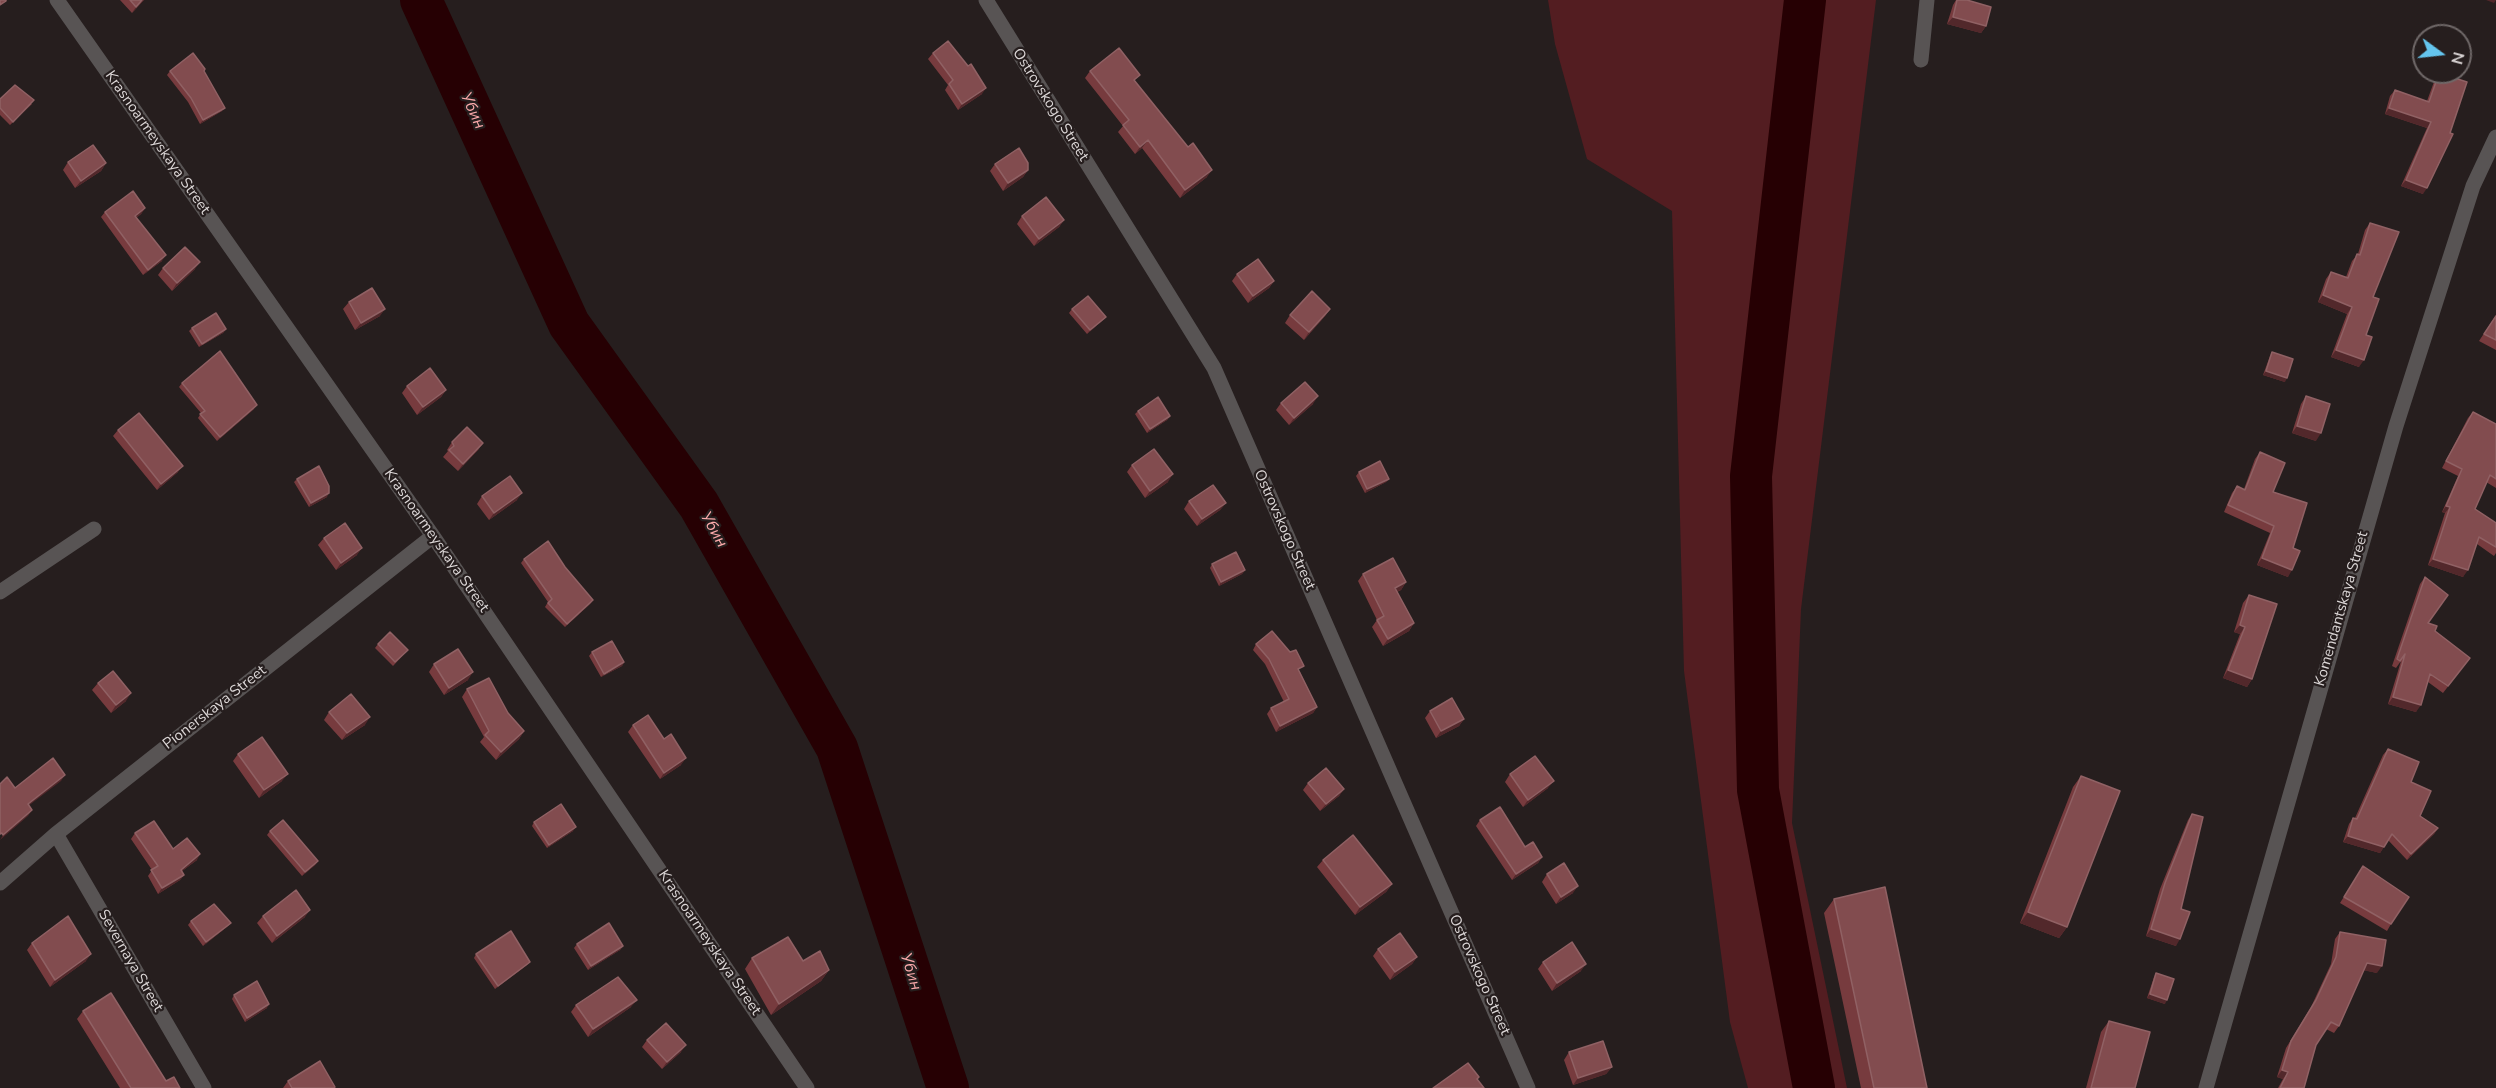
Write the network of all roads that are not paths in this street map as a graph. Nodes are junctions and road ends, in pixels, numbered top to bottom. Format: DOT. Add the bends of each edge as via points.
graph roads {
  1 [pos="57,0"];
  2 [pos="986,0"];
  3 [pos="1927,0"];
  4 [pos="1921,60"];
  5 [pos="2496,136"];
  6 [pos="94,529"];
  7 [pos="433,536"];
  8 [pos="0,592"];
  9 [pos="56,834"];
  10 [pos="0,883"];
  11 [pos="204,1088"];
  12 [pos="807,1088"];
  13 [pos="1528,1088"];
  14 [pos="2206,1088"];
  1 -- 7 [label="street, Krasnoarmeyskaya Street"];
  2 -- 13 [label="street, Ostrovskogo Street" via="1214,368"];
  3 -- 4 [label="street"];
  5 -- 14 [label="street, Komendantskaya Street" via="2473,186 2396,426"];
  6 -- 8 [label="street"];
  7 -- 9 [label="street, Pionerskaya Street"];
  7 -- 12 [label="street, Krasnoarmeyskaya Street"];
  9 -- 10 [label="street, Pionerskaya Street"];
  9 -- 11 [label="street, Severnaya Street"];
}
